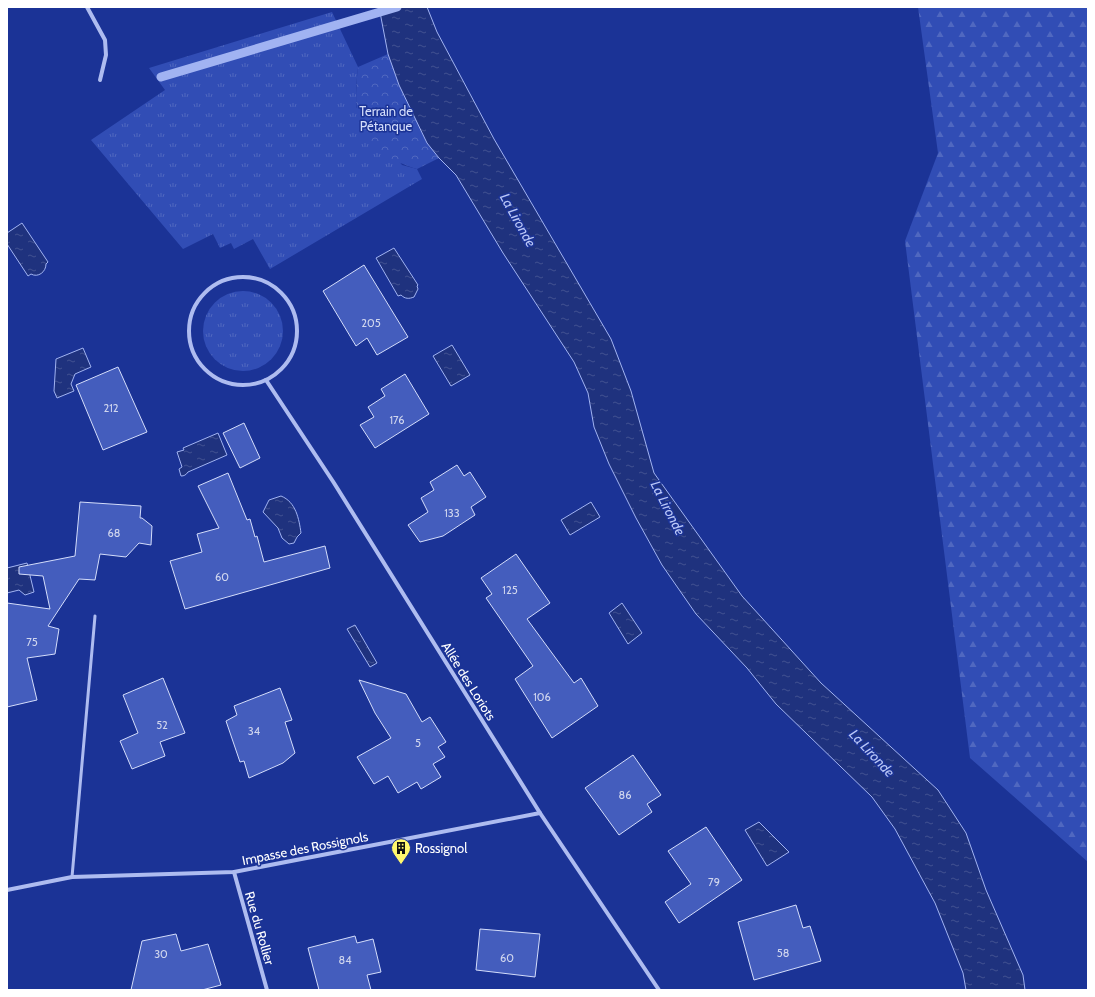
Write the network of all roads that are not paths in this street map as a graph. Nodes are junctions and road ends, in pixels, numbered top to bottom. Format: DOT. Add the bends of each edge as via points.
graph roads {
  1 [pos="87,7"];
  2 [pos="100,80"];
  3 [pos="266,380"];
  4 [pos="95,616"];
  5 [pos="540,813"];
  6 [pos="234,872"];
  7 [pos="72,877"];
  8 [pos="7,890"];
  9 [pos="267,990"];
  10 [pos="659,990"];
  1 -- 2 [label="street" via="105,40 106,54"];
  3 -- 3 [label="street" via="283,368 294,350 297,329 293,309 280,292 262,281 242,278 221,282 204,295 193,312 189,333 194,354 207,371 224,382 245,385"];
  3 -- 5 [label="street, Allée des Loriots"];
  4 -- 7 [label="lane"];
  5 -- 6 [label="street, Impasse des Rossignols"];
  5 -- 10 [label="street, Allée des Loriots"];
  6 -- 7 [label="street, Impasse des Rossignols"];
  6 -- 9 [label="street, Rue du Rollier"];
  7 -- 8 [label="street, Impasse des Rossignols"];
}
